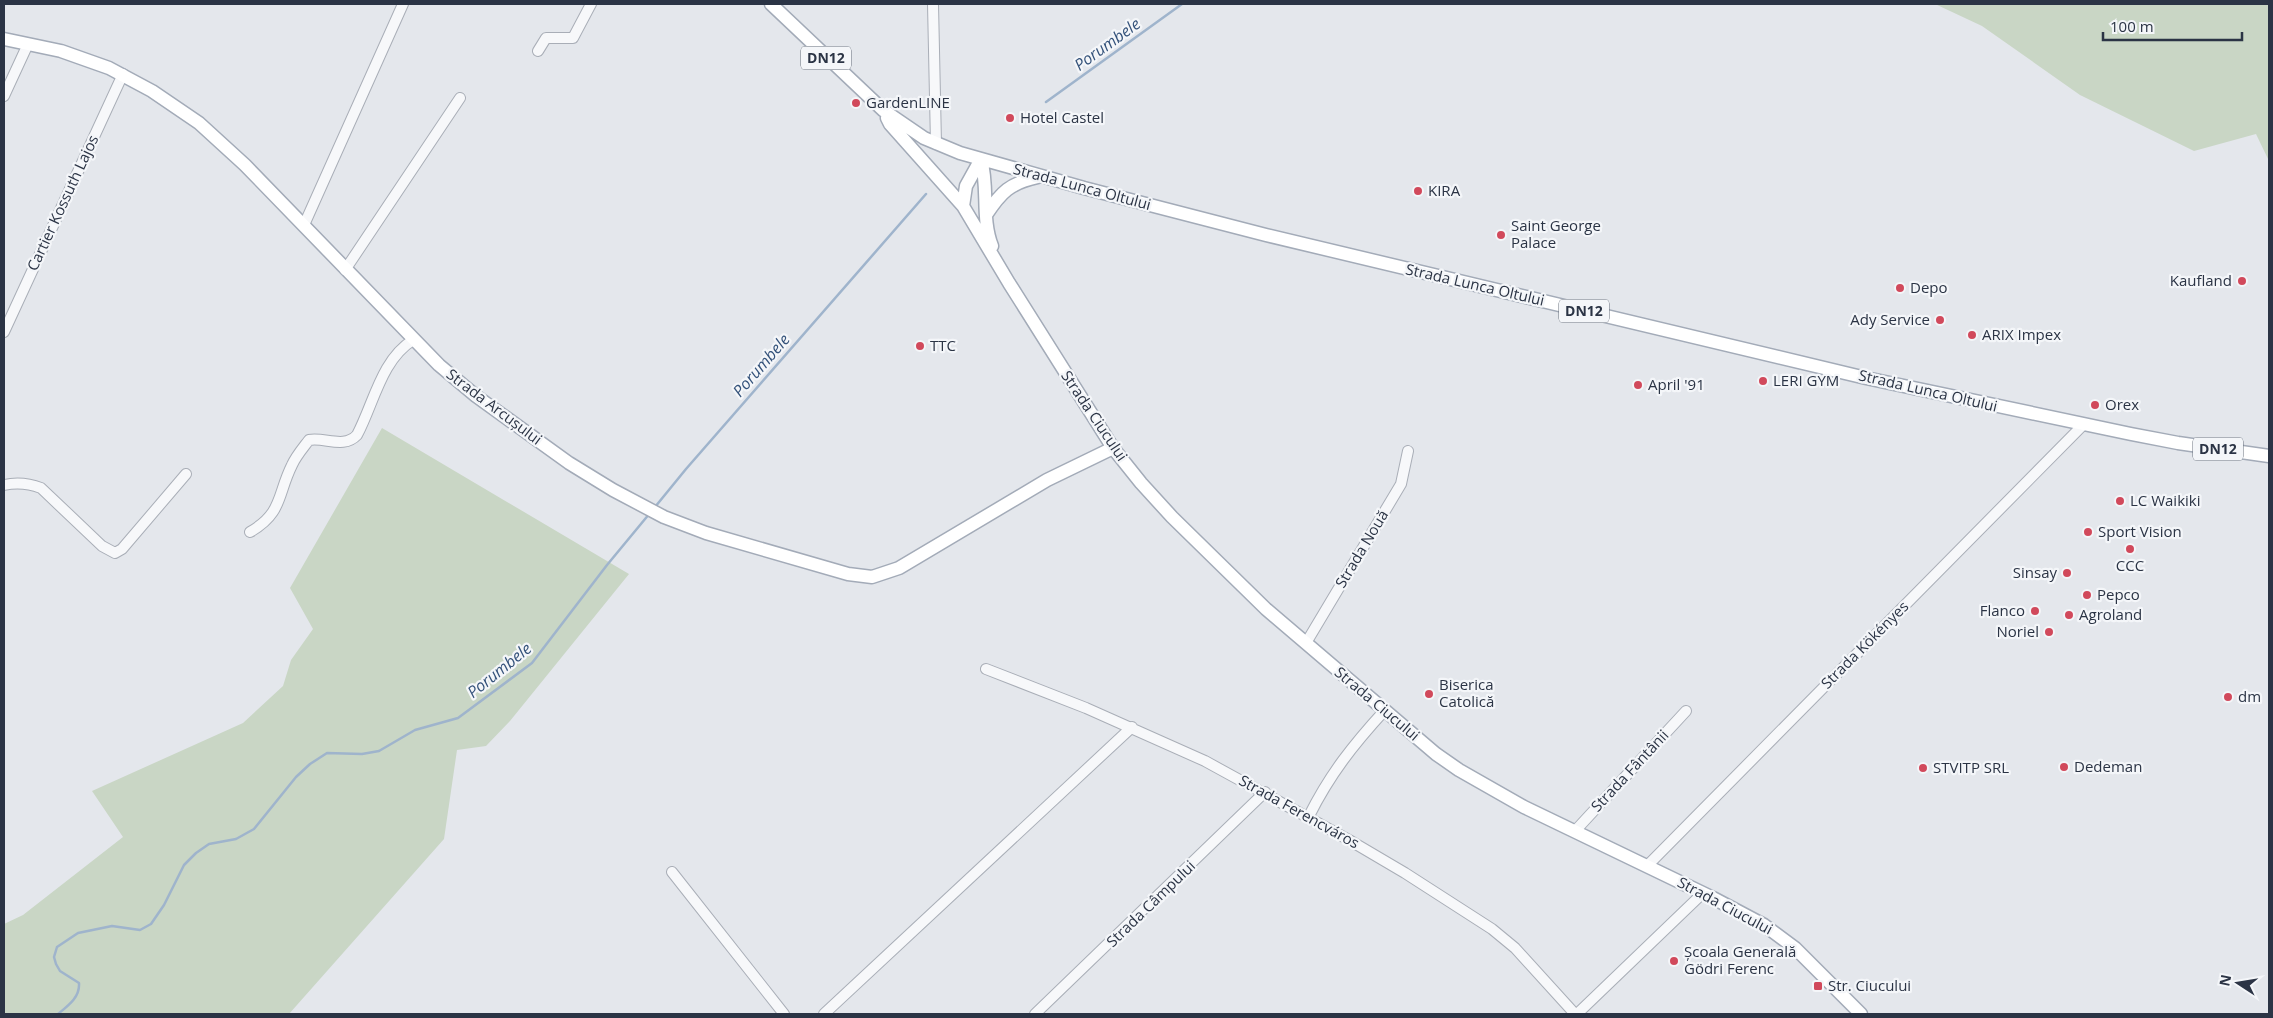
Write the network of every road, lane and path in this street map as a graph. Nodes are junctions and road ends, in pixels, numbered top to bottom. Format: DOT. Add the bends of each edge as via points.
graph roads {
  1 [pos="403,4"];
  2 [pos="591,4"];
  3 [pos="771,4"];
  4 [pos="933,4"];
  5 [pos="4,39"];
  6 [pos="28,44"];
  7 [pos="538,51"];
  8 [pos="123,74"];
  9 [pos="4,96"];
  10 [pos="460,98"];
  11 [pos="883,110"];
  12 [pos="936,144"];
  13 [pos="981,160"];
  14 [pos="1040,176"];
  15 [pos="963,206"];
  16 [pos="986,215"];
  17 [pos="304,226"];
  18 [pos="1000,269"];
  19 [pos="345,270"];
  20 [pos="4,332"];
  21 [pos="414,340"];
  22 [pos="2083,425"];
  23 [pos="1113,448"];
  24 [pos="1408,451"];
  25 [pos="2265,453"];
  26 [pos="186,474"];
  27 [pos="4,485"];
  28 [pos="250,532"];
  29 [pos="1306,644"];
  30 [pos="986,669"];
  31 [pos="1384,710"];
  32 [pos="1686,711"];
  33 [pos="1132,728"];
  34 [pos="1265,792"];
  35 [pos="1309,816"];
  36 [pos="1575,831"];
  37 [pos="1647,866"];
  38 [pos="672,872"];
  39 [pos="1703,893"];
  40 [pos="784,1014"];
  41 [pos="824,1014"];
  42 [pos="1035,1014"];
  43 [pos="1576,1014"];
  44 [pos="1861,1014"];
  1 -- 17 [label="street"];
  2 -- 7 [label="street" via="573,38 546,38"];
  3 -- 11 [label="main road, DN12"];
  4 -- 12 [label="street"];
  5 -- 6 [label="main road, Strada Arcușului"];
  6 -- 8 [label="main road, Strada Arcușului" via="76,56"];
  6 -- 9 [label="street"];
  8 -- 17 [label="main road, Strada Arcușului" via="199,124 246,165"];
  8 -- 20 [label="street, Cartier Kossuth Lajos"];
  10 -- 19 [label="street"];
  11 -- 12 [label="main road, Strada Lunca Oltului / DN12"];
  11 -- 15 [label="main road" via="890,124"];
  12 -- 13 [label="main road, Strada Lunca Oltului / DN12"];
  13 -- 14 [label="main road, Strada Lunca Oltului / DN12"];
  13 -- 15 [label="main road" via="966,186"];
  13 -- 16 [label="main road"];
  14 -- 16 [label="main road" via="1012,184"];
  14 -- 22 [label="main road, Strada Lunca Oltului / DN12" via="1416,272 1866,378"];
  15 -- 18 [label="main road"];
  16 -- 18 [label="main road" via="988,237"];
  17 -- 19 [label="main road, Strada Arcușului"];
  18 -- 23 [label="main road, Strada Ciucului"];
  19 -- 21 [label="main road, Strada Arcușului"];
  21 -- 23 [label="main road, Strada Arcușului" via="476,396 569,462 646,509 706,533 848,574 872,577 899,568 1047,480"];
  21 -- 28 [label="street" via="402,347 392,359 357,435 344,442 318,438 309,440 292,465 272,515"];
  22 -- 25 [label="main road, Strada Lunca Oltului / DN12" via="2178,443"];
  22 -- 37 [label="street, Strada Kökényes"];
  23 -- 29 [label="main road, Strada Ciucului" via="1172,517"];
  24 -- 29 [label="street, Strada Nouă" via="1401,484"];
  26 -- 27 [label="street" via="122,549 115,553 102,546 41,488 28,483"];
  29 -- 31 [label="main road, Strada Ciucului"];
  30 -- 33 [label="street, Strada Ferencváros"];
  31 -- 35 [label="street" via="1331,774"];
  31 -- 36 [label="main road, Strada Ciucului" via="1459,770"];
  32 -- 36 [label="street, Strada Fântânii"];
  33 -- 34 [label="street, Strada Ferencváros"];
  33 -- 41 [label="street"];
  34 -- 35 [label="street, Strada Ferencváros"];
  34 -- 42 [label="street, Strada Câmpului"];
  35 -- 43 [label="street, Strada Ferencváros" via="1405,872 1492,929 1515,948"];
  36 -- 37 [label="main road, Strada Ciucului"];
  37 -- 39 [label="main road, Strada Ciucului"];
  38 -- 40 [label="street"];
  39 -- 43 [label="street"];
  39 -- 44 [label="main road, Strada Ciucului" via="1785,939"];
}
